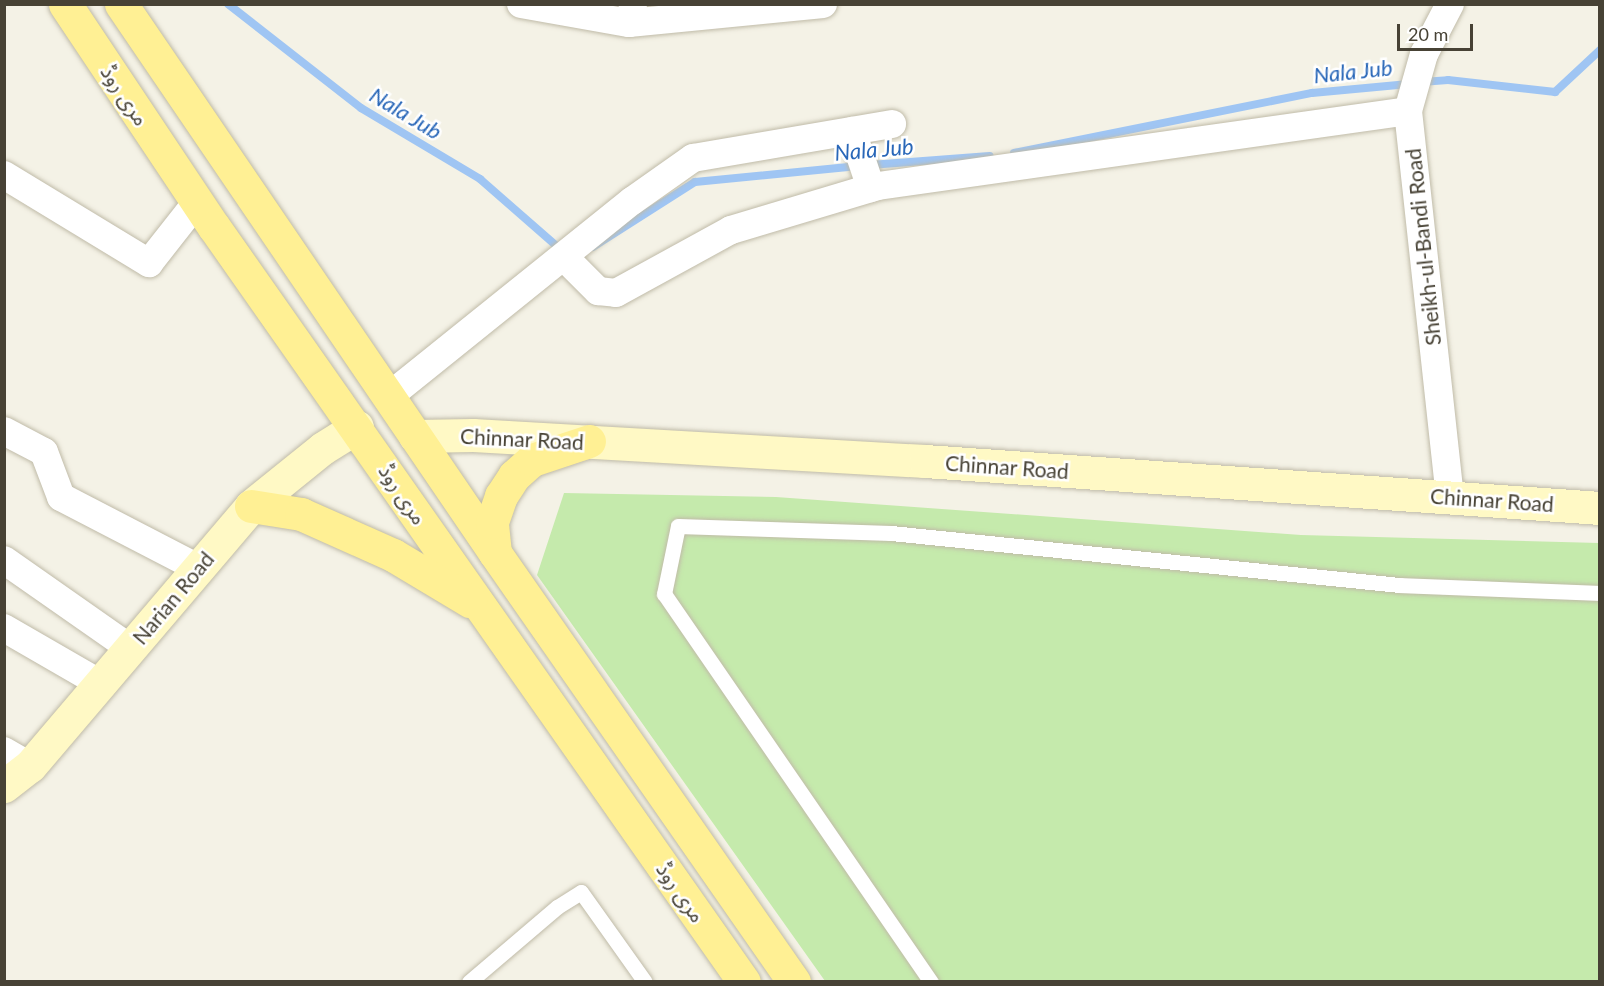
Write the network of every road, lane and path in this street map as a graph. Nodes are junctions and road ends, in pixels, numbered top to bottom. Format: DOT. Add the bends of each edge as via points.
graph roads {
  1 [pos="65,4"];
  2 [pos="121,4"];
  3 [pos="521,4"];
  4 [pos="823,4"];
  5 [pos="1450,4"];
  6 [pos="631,14"];
  7 [pos="1414,92"];
  8 [pos="892,124"];
  9 [pos="862,163"];
  10 [pos="4,175"];
  11 [pos="254,200"];
  12 [pos="205,214"];
  13 [pos="566,258"];
  14 [pos="388,397"];
  15 [pos="357,427"];
  16 [pos="4,431"];
  17 [pos="415,436"];
  18 [pos="589,441"];
  19 [pos="1450,497"];
  20 [pos="251,506"];
  21 [pos="1599,508"];
  22 [pos="495,553"];
  23 [pos="4,560"];
  24 [pos="200,569"];
  25 [pos="1599,594"];
  26 [pos="479,606"];
  27 [pos="4,628"];
  28 [pos="131,649"];
  29 [pos="101,684"];
  30 [pos="17,758"];
  31 [pos="4,786"];
  32 [pos="469,981"];
  33 [pos="645,981"];
  34 [pos="744,981"];
  35 [pos="794,981"];
  36 [pos="931,981"];
  1 -- 12 [label="main road, مری روڈ"];
  2 -- 11 [label="main road, مری روڈ"];
  3 -- 6 [label="street"];
  4 -- 6 [label="street"];
  5 -- 7 [label="street"];
  7 -- 9 [label="street"];
  7 -- 19 [label="street, Sheikh-ul-Bandi Road"];
  8 -- 9 [label="street"];
  9 -- 13 [label="street" via="693,158 632,201"];
  9 -- 13 [label="street" via="616,293 598,291"];
  10 -- 12 [label="street" via="149,263"];
  11 -- 12 [label="main road"];
  11 -- 14 [label="main road, مری روڈ"];
  12 -- 15 [label="main road, مری روڈ"];
  13 -- 14 [label="street"];
  14 -- 17 [label="main road, مری روڈ"];
  15 -- 20 [label="main road, Narian Road" via="323,448"];
  15 -- 26 [label="main road, مری روڈ"];
  16 -- 24 [label="street" via="44,452 61,497"];
  17 -- 18 [label="main road, Chinnar Road"];
  17 -- 22 [label="main road, مری روڈ"];
  18 -- 19 [label="main road, Chinnar Road"];
  18 -- 22 [label="main road" via="532,460 514,476 501,496 492,522"];
  19 -- 21 [label="main road, Chinnar Road"];
  20 -- 24 [label="main road, Narian Road"];
  20 -- 26 [label="main road" via="302,514 393,555"];
  22 -- 35 [label="main road, مری روڈ"];
  23 -- 28 [label="street"];
  24 -- 28 [label="main road, Narian Road"];
  25 -- 36 [label="lane" via="1398,585 891,534 678,526 664,594"];
  26 -- 34 [label="main road, مری روڈ"];
  27 -- 29 [label="street"];
  28 -- 29 [label="main road, Narian Road"];
  29 -- 30 [label="main road, Narian Road"];
  30 -- 31 [label="main road, Narian Road"];
  32 -- 33 [label="lane" via="556,907 581,892"];
}
